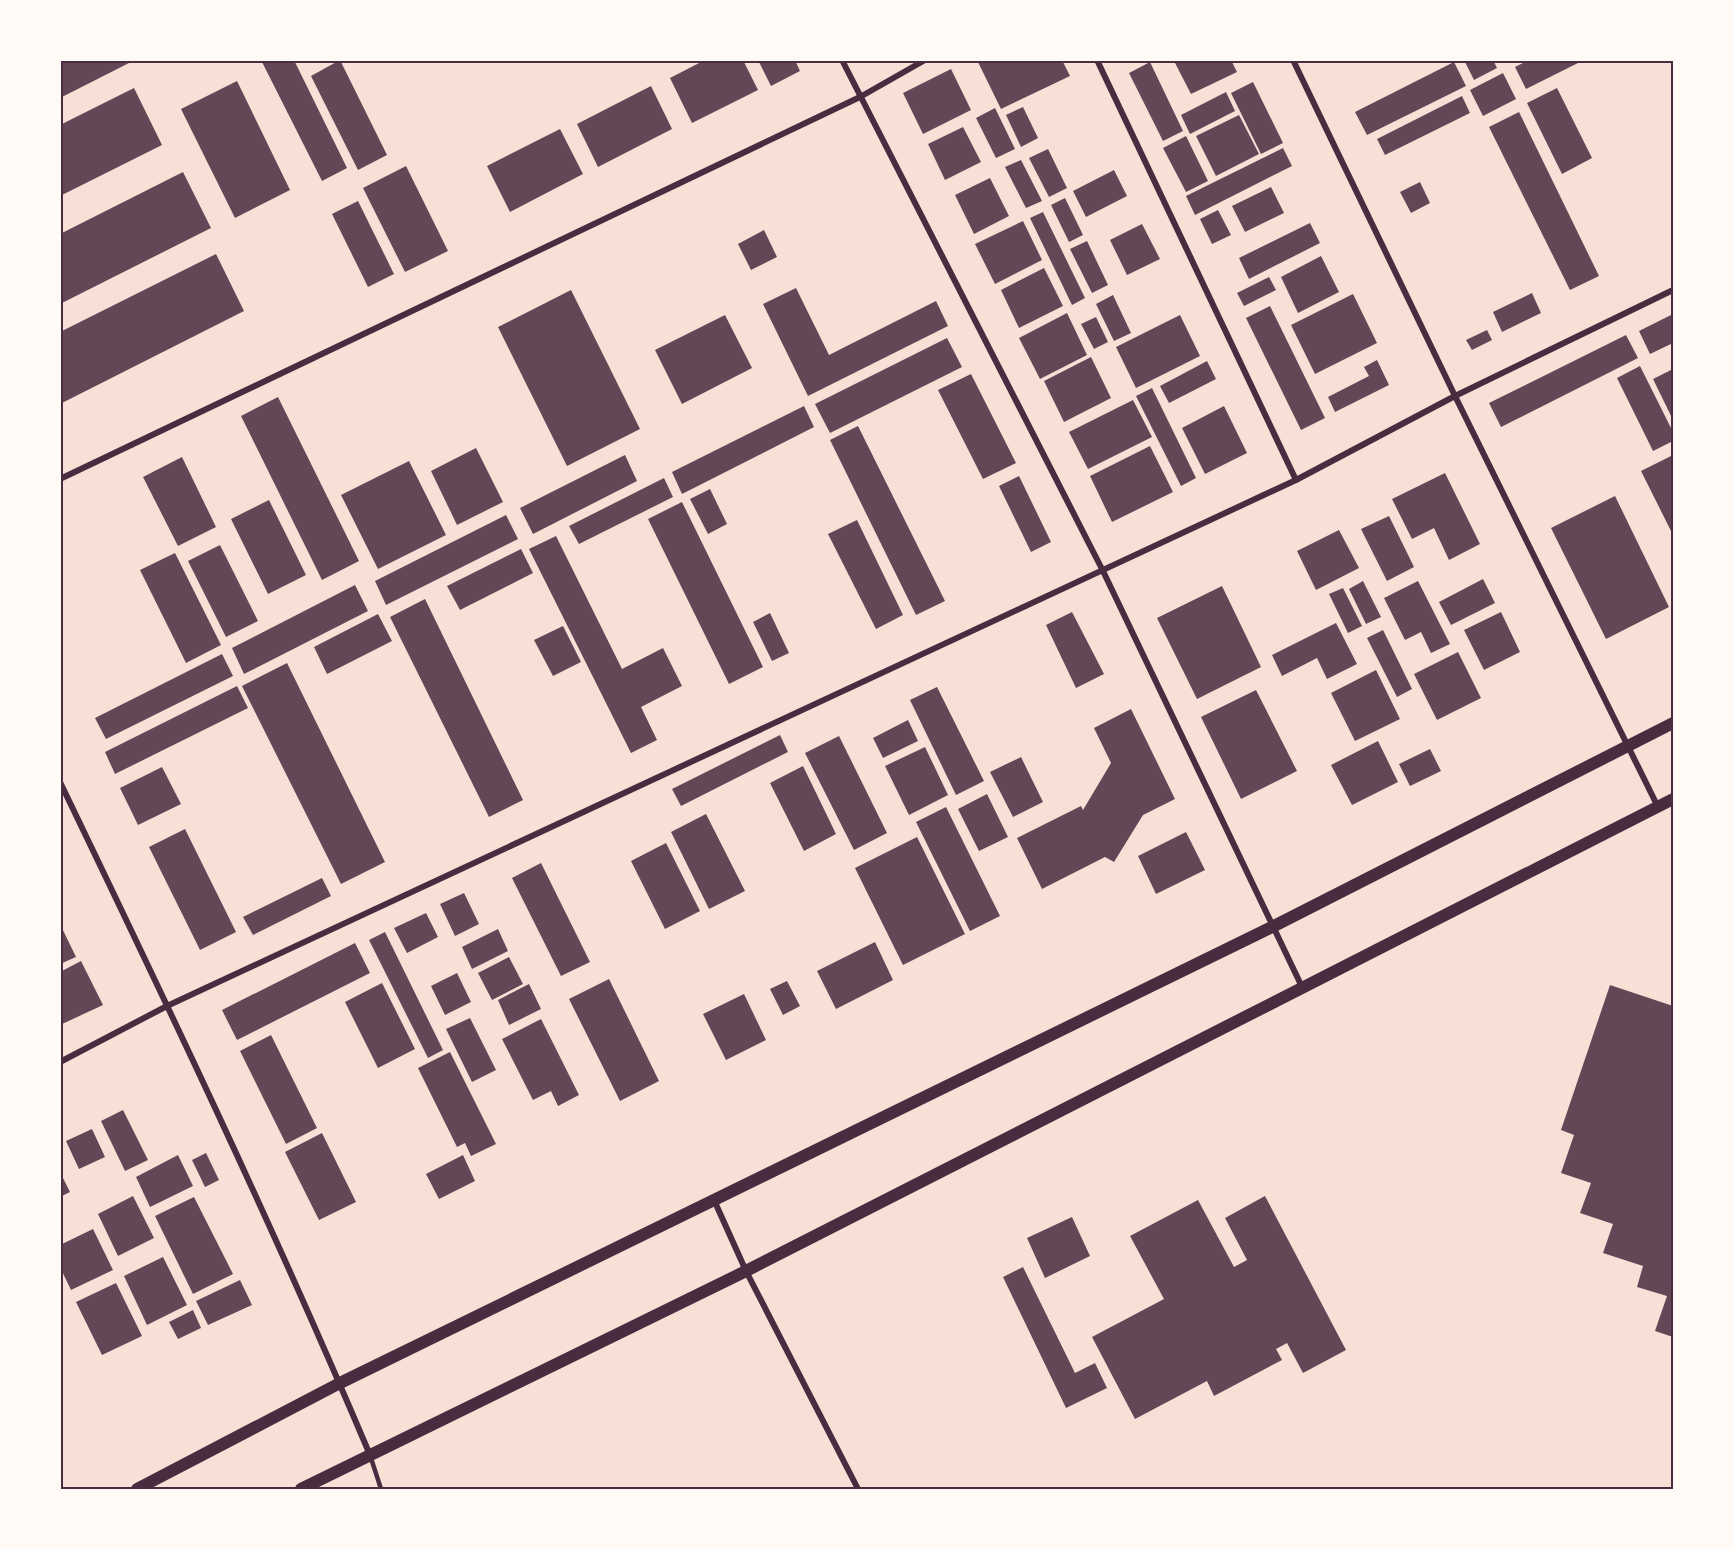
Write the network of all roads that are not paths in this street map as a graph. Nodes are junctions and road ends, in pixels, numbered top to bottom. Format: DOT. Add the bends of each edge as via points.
graph roads {
  1 [pos="842,60"];
  2 [pos="925,60"];
  3 [pos="1097,60"];
  4 [pos="1293,60"];
  5 [pos="860,97"];
  6 [pos="1673,290"];
  7 [pos="1455,396"];
  8 [pos="60,479"];
  9 [pos="1296,480"];
  10 [pos="1103,571"];
  11 [pos="1673,723"];
  12 [pos="1627,746"];
  13 [pos="60,782"];
  14 [pos="1673,799"];
  15 [pos="1658,807"];
  16 [pos="1274,926"];
  17 [pos="1303,989"];
  18 [pos="168,1006"];
  19 [pos="60,1062"];
  20 [pos="714,1200"];
  21 [pos="746,1271"];
  22 [pos="340,1383"];
  23 [pos="370,1455"];
  24 [pos="137,1489"];
  25 [pos="301,1489"];
  26 [pos="381,1489"];
  27 [pos="858,1489"];
  1 -- 5 [label="street"];
  2 -- 5 [label="street"];
  3 -- 9 [label="street"];
  4 -- 7 [label="street"];
  5 -- 8 [label="street"];
  5 -- 10 [label="street"];
  6 -- 7 [label="street"];
  7 -- 9 [label="street"];
  7 -- 12 [label="street"];
  9 -- 10 [label="street"];
  10 -- 16 [label="street"];
  10 -- 18 [label="street"];
  11 -- 12 [label="main road"];
  12 -- 15 [label="street"];
  12 -- 16 [label="main road"];
  13 -- 18 [label="street"];
  14 -- 15 [label="main road"];
  15 -- 17 [label="main road"];
  16 -- 17 [label="street"];
  16 -- 20 [label="main road"];
  17 -- 21 [label="main road"];
  18 -- 19 [label="street"];
  18 -- 22 [label="street"];
  20 -- 21 [label="street"];
  20 -- 22 [label="main road"];
  21 -- 23 [label="main road"];
  21 -- 27 [label="street"];
  22 -- 23 [label="street"];
  22 -- 24 [label="main road"];
  23 -- 25 [label="main road"];
  23 -- 26 [label="lane"];
}
